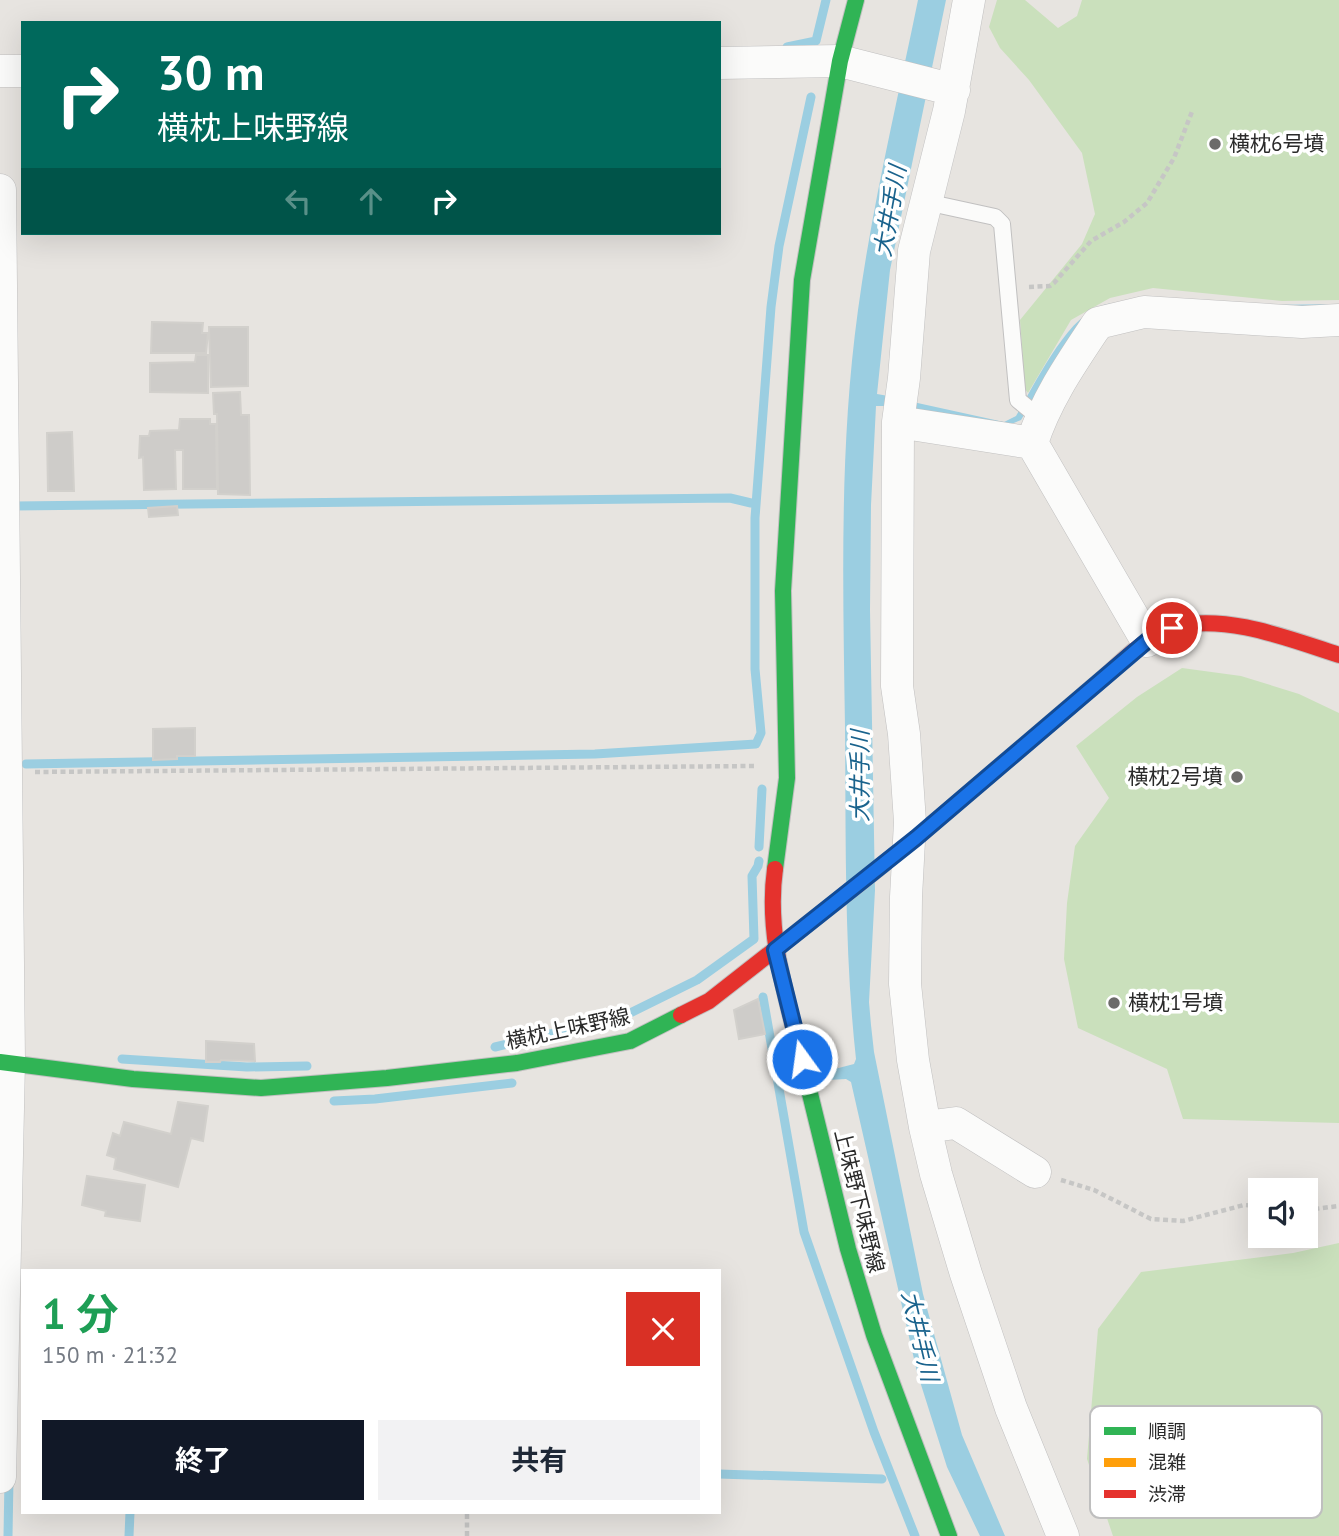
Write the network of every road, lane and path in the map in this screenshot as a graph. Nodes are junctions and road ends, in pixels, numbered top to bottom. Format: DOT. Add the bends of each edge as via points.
graph roads {
  1 [pos="856,0"];
  2 [pos="969,0"];
  3 [pos="840,61"];
  4 [pos="721,63"];
  5 [pos="0,71"];
  6 [pos="21,71"];
  7 [pos="954,90"];
  8 [pos="1193,109"];
  9 [pos="0,190"];
  10 [pos="926,202"];
  11 [pos="1026,287"];
  12 [pos="1339,320"];
  13 [pos="898,422"];
  14 [pos="1036,431"];
  15 [pos="1147,641"];
  16 [pos="1339,655"];
  17 [pos="786,766"];
  18 [pos="8,772"];
  19 [pos="908,844"];
  20 [pos="775,950"];
  21 [pos="4,1062"];
  22 [pos="925,1127"];
  23 [pos="1035,1172"];
  24 [pos="1248,1205"];
  25 [pos="1339,1206"];
  26 [pos="1318,1209"];
  27 [pos="0,1477"];
  28 [pos="467,1514"];
  29 [pos="467,1536"];
  30 [pos="949,1536"];
  31 [pos="1063,1536"];
  1 -- 3 [label="street, 上味野下味野線"];
  2 -- 7 [label="street"];
  3 -- 4 [label="street"];
  3 -- 7 [label="street"];
  3 -- 17 [label="street, 上味野下味野線" via="802,280 783,591"];
  5 -- 6 [label="street"];
  7 -- 10 [label="street"];
  8 -- 11 [label="path" via="1174,158 1147,203 1091,241 1054,283"];
  9 -- 18 [label="street"];
  10 -- 13 [label="street" via="914,251"];
  10 -- 14 [label="lane" via="995,217 1002,224 1017,400"];
  12 -- 14 [label="street" via="1302,322 1144,312 1098,323 1056,387"];
  13 -- 14 [label="street"];
  13 -- 19 [label="street" via="897,686 909,787"];
  14 -- 15 [label="street"];
  15 -- 16 [label="street, 横枕上味野線" via="1172,628 1216,623"];
  15 -- 19 [label="street, 横枕上味野線"];
  17 -- 18 [label="path"];
  17 -- 20 [label="street, 上味野下味野線" via="773,883"];
  18 -- 21 [label="street"];
  19 -- 20 [label="street, 横枕上味野線"];
  19 -- 22 [label="street" via="905,984"];
  20 -- 21 [label="street, 横枕上味野線" via="709,1001 630,1041 517,1063 261,1088 133,1079"];
  20 -- 30 [label="street, 上味野下味野線" via="848,1249 874,1335"];
  21 -- 27 [label="street"];
  22 -- 23 [label="street" via="956,1123"];
  22 -- 31 [label="street" via="1006,1396"];
  23 -- 24 [label="path" via="1094,1190 1151,1219 1182,1221"];
  25 -- 26 [label="path"];
  28 -- 29 [label="path"];
}
